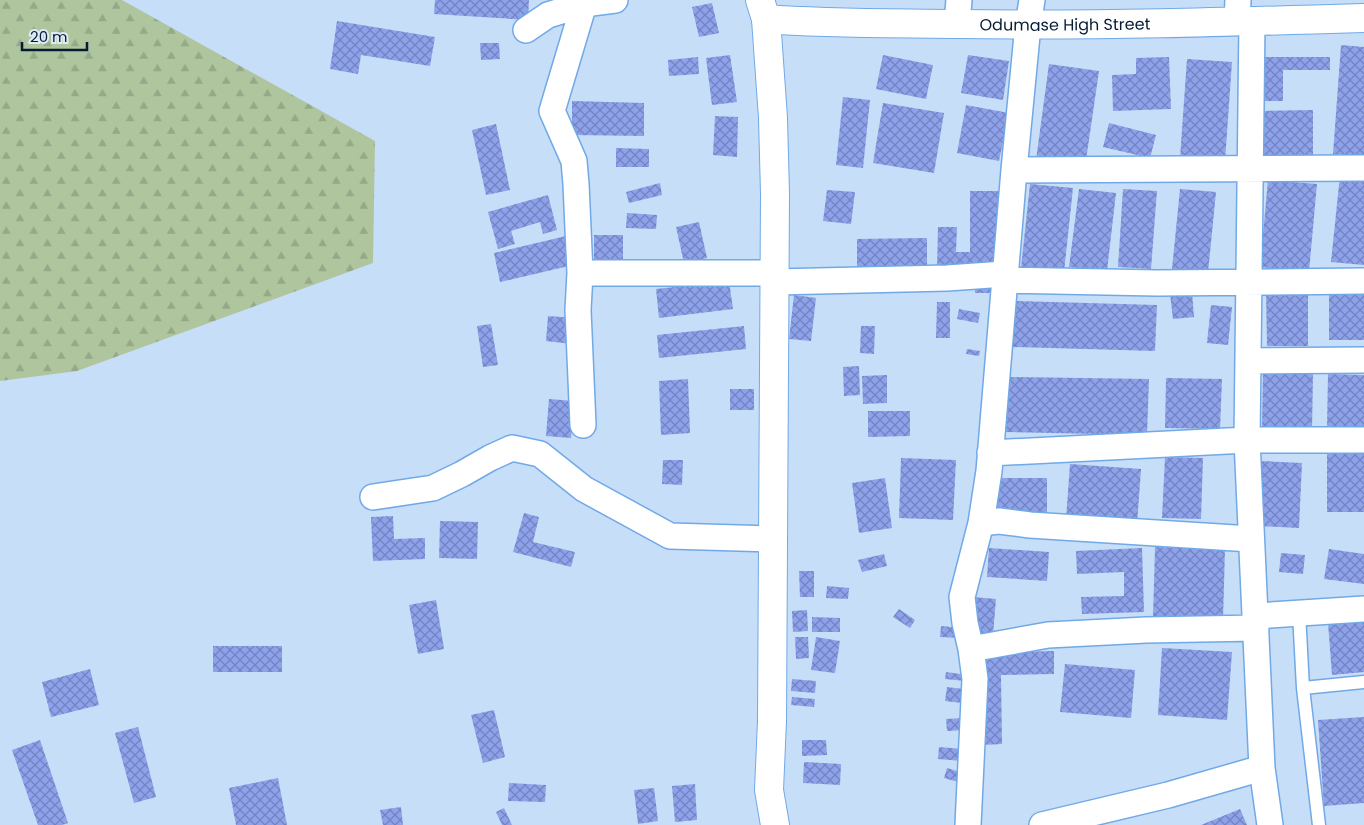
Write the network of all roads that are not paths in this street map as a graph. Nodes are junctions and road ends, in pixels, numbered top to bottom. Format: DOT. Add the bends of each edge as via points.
graph roads {
  1 [pos="615,0"];
  2 [pos="584,4"];
  3 [pos="763,10"];
  4 [pos="958,12"];
  5 [pos="1030,13"];
  6 [pos="1242,15"];
  7 [pos="1364,18"];
  8 [pos="526,30"];
  9 [pos="1364,168"];
  10 [pos="1250,169"];
  11 [pos="1014,170"];
  12 [pos="580,273"];
  13 [pos="1005,277"];
  14 [pos="775,278"];
  15 [pos="1364,281"];
  16 [pos="1248,282"];
  17 [pos="1364,360"];
  18 [pos="1248,361"];
  19 [pos="584,425"];
  20 [pos="1247,440"];
  21 [pos="1364,440"];
  22 [pos="990,454"];
  23 [pos="373,497"];
  24 [pos="981,523"];
  25 [pos="773,539"];
  26 [pos="1251,539"];
  27 [pos="1364,609"];
  28 [pos="1299,613"];
  29 [pos="1256,622"];
  30 [pos="971,649"];
  31 [pos="1364,682"];
  32 [pos="1303,688"];
  33 [pos="1262,768"];
  34 [pos="776,825"];
  35 [pos="968,825"];
  36 [pos="1042,825"];
  37 [pos="1270,825"];
  38 [pos="1319,825"];
  1 -- 2 [label="street"];
  2 -- 8 [label="street" via="548,15"];
  2 -- 12 [label="street" via="552,111 574,161"];
  3 -- 4 [label="street, Odumase High Street" via="852,24"];
  3 -- 14 [label="street" via="773,118"];
  4 -- 5 [label="street, Odumase High Street"];
  5 -- 6 [label="street, Odumase High Street"];
  5 -- 11 [label="street"];
  6 -- 7 [label="street, Odumase High Street"];
  6 -- 10 [label="street"];
  9 -- 10 [label="street"];
  10 -- 11 [label="street"];
  10 -- 16 [label="street"];
  11 -- 13 [label="street"];
  12 -- 14 [label="street"];
  12 -- 19 [label="street" via="578,310"];
  13 -- 14 [label="street"];
  13 -- 16 [label="street" via="1156,283"];
  13 -- 22 [label="street"];
  14 -- 25 [label="street"];
  15 -- 16 [label="street"];
  16 -- 18 [label="street"];
  17 -- 18 [label="street"];
  18 -- 20 [label="street"];
  20 -- 21 [label="street"];
  20 -- 22 [label="street"];
  20 -- 26 [label="street"];
  22 -- 24 [label="street"];
  23 -- 25 [label="street" via="433,488 512,448 540,454 584,489 670,536"];
  24 -- 26 [label="street" via="999,521 1030,526"];
  24 -- 30 [label="street" via="962,597"];
  25 -- 34 [label="street" via="769,790"];
  26 -- 29 [label="street"];
  27 -- 28 [label="street"];
  28 -- 29 [label="street"];
  28 -- 32 [label="lane"];
  29 -- 30 [label="street" via="1048,635"];
  29 -- 33 [label="street"];
  30 -- 35 [label="street" via="975,679"];
  31 -- 32 [label="lane"];
  32 -- 38 [label="lane"];
  33 -- 36 [label="street" via="1168,795"];
  33 -- 37 [label="street"];
}
